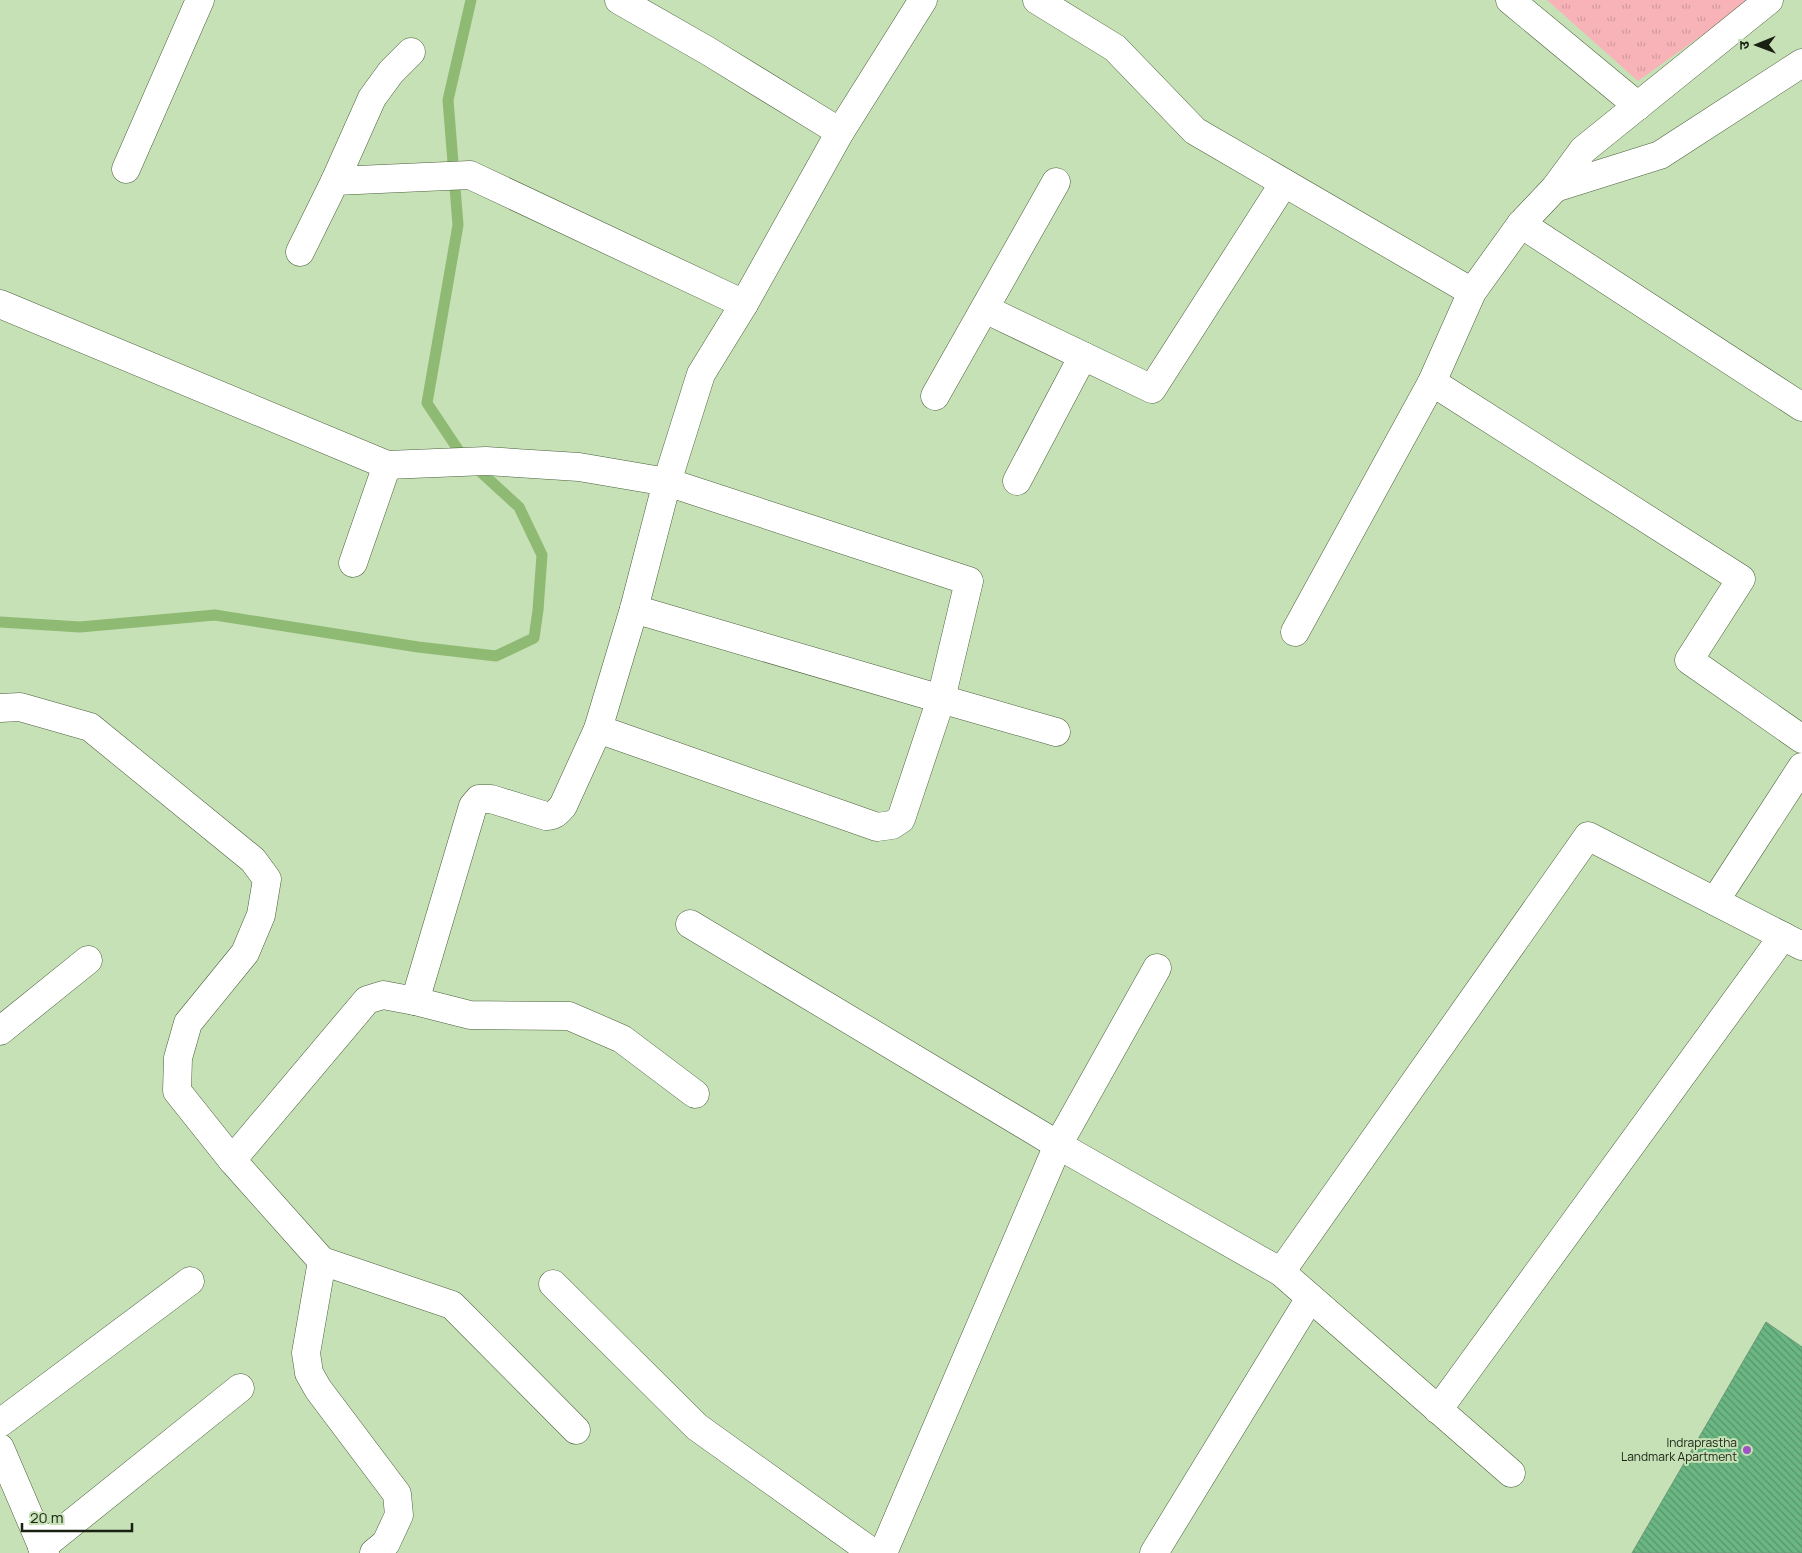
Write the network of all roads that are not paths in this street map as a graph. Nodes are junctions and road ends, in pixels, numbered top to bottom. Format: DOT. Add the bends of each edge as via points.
graph roads {
  1 [pos="200,0"];
  2 [pos="619,0"];
  3 [pos="923,0"];
  4 [pos="1037,0"];
  5 [pos="1510,0"];
  6 [pos="1769,0"];
  7 [pos="411,52"];
  8 [pos="1802,63"];
  9 [pos="1638,106"];
  10 [pos="840,132"];
  11 [pos="126,169"];
  12 [pos="335,181"];
  13 [pos="1056,182"];
  14 [pos="1284,183"];
  15 [pos="1556,188"];
  16 [pos="1522,224"];
  17 [pos="300,252"];
  18 [pos="1472,292"];
  19 [pos="0,304"];
  20 [pos="744,304"];
  21 [pos="985,309"];
  22 [pos="1083,356"];
  23 [pos="1432,382"];
  24 [pos="935,396"];
  25 [pos="1802,407"];
  26 [pos="387,465"];
  27 [pos="1017,480"];
  28 [pos="667,482"];
  29 [pos="353,563"];
  30 [pos="634,608"];
  31 [pos="1295,632"];
  32 [pos="941,700"];
  33 [pos="0,708"];
  34 [pos="598,729"];
  35 [pos="1056,732"];
  36 [pos="1802,739"];
  37 [pos="1802,767"];
  38 [pos="1715,901"];
  39 [pos="690,924"];
  40 [pos="1793,941"];
  41 [pos="88,960"];
  42 [pos="1157,968"];
  43 [pos="415,1001"];
  44 [pos="0,1030"];
  45 [pos="695,1094"];
  46 [pos="1058,1145"];
  47 [pos="232,1160"];
  48 [pos="322,1261"];
  49 [pos="1281,1272"];
  50 [pos="190,1281"];
  51 [pos="553,1284"];
  52 [pos="1310,1298"];
  53 [pos="240,1388"];
  54 [pos="1438,1410"];
  55 [pos="0,1424"];
  56 [pos="576,1430"];
  57 [pos="0,1448"];
  58 [pos="1511,1473"];
  59 [pos="43,1550"];
  60 [pos="374,1553"];
  61 [pos="873,1553"];
  62 [pos="883,1553"];
  63 [pos="1154,1553"];
  1 -- 11 [label="street"];
  2 -- 10 [label="street"];
  3 -- 10 [label="street"];
  4 -- 14 [label="street" via="1116,48 1195,131"];
  5 -- 9 [label="street"];
  6 -- 9 [label="street"];
  7 -- 12 [label="street" via="372,98"];
  8 -- 15 [label="street" via="1660,155"];
  9 -- 15 [label="street" via="1583,150"];
  10 -- 20 [label="street"];
  12 -- 17 [label="street"];
  12 -- 20 [label="street" via="470,175"];
  13 -- 21 [label="street"];
  14 -- 18 [label="street"];
  14 -- 22 [label="street" via="1152,390"];
  15 -- 16 [label="street"];
  16 -- 18 [label="street"];
  16 -- 25 [label="street"];
  18 -- 23 [label="street"];
  19 -- 26 [label="street"];
  20 -- 28 [label="street" via="701,374"];
  21 -- 22 [label="street"];
  21 -- 24 [label="street"];
  22 -- 27 [label="street"];
  23 -- 31 [label="street"];
  23 -- 36 [label="street" via="1741,579 1689,660"];
  26 -- 28 [label="street" via="486,462 579,467"];
  26 -- 29 [label="street"];
  28 -- 30 [label="street"];
  28 -- 32 [label="street" via="969,581"];
  30 -- 32 [label="street"];
  30 -- 34 [label="street"];
  32 -- 34 [label="street" via="901,819 892,826 877,827"];
  32 -- 35 [label="street"];
  33 -- 47 [label="street" via="20,707 90,727 253,860 267,879 261,915 245,953 188,1023 178,1058 177,1091"];
  34 -- 43 [label="street" via="557,813 546,816 491,799 479,799 473,806"];
  37 -- 38 [label="street"];
  38 -- 40 [label="street"];
  38 -- 49 [label="street" via="1588,836"];
  39 -- 46 [label="street"];
  40 -- 54 [label="street"];
  41 -- 44 [label="street"];
  42 -- 46 [label="street"];
  43 -- 45 [label="street" via="470,1015 569,1016 622,1039"];
  43 -- 47 [label="street" via="383,995 368,1000"];
  46 -- 49 [label="street"];
  46 -- 62 [label="street"];
  47 -- 48 [label="street"];
  48 -- 56 [label="street" via="452,1306"];
  48 -- 60 [label="street" via="306,1353 309,1373 397,1494 399,1515 386,1543"];
  49 -- 52 [label="street"];
  50 -- 55 [label="street"];
  51 -- 61 [label="street" via="697,1428"];
  52 -- 54 [label="street"];
  52 -- 63 [label="street"];
  53 -- 59 [label="street"];
  54 -- 58 [label="street"];
  57 -- 59 [label="street"];
}
